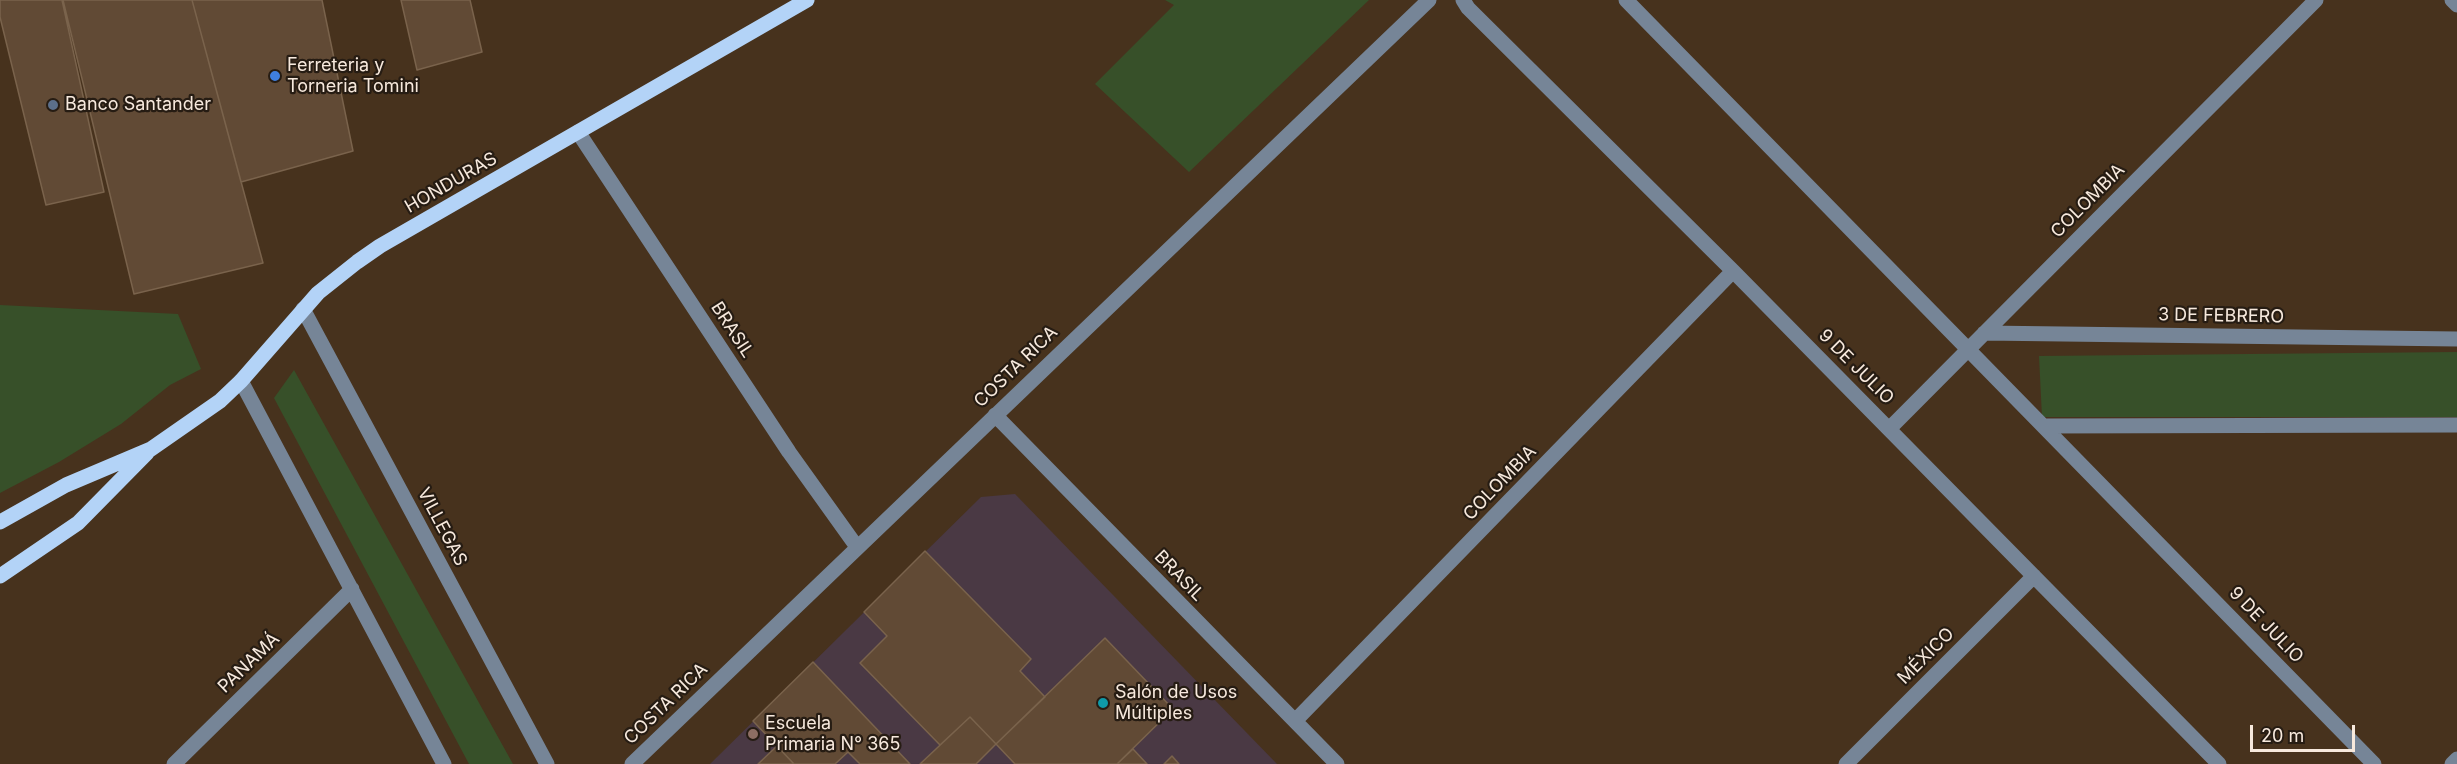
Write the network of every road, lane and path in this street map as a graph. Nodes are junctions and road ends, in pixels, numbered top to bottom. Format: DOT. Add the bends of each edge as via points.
graph roads {
  1 [pos="807,0"];
  2 [pos="1429,0"];
  3 [pos="1463,0"];
  4 [pos="1626,0"];
  5 [pos="2316,0"];
  6 [pos="2452,0"];
  7 [pos="2457,5"];
  8 [pos="578,132"];
  9 [pos="1733,271"];
  10 [pos="303,309"];
  11 [pos="1984,333"];
  12 [pos="2457,339"];
  13 [pos="1968,349"];
  14 [pos="241,381"];
  15 [pos="995,415"];
  16 [pos="2457,425"];
  17 [pos="2043,426"];
  18 [pos="1889,429"];
  19 [pos="151,449"];
  20 [pos="4,519"];
  21 [pos="857,547"];
  22 [pos="0,576"];
  23 [pos="2034,576"];
  24 [pos="352,590"];
  25 [pos="1295,721"];
  26 [pos="2457,759"];
  27 [pos="174,764"];
  28 [pos="444,764"];
  29 [pos="547,764"];
  30 [pos="632,764"];
  31 [pos="1336,764"];
  32 [pos="1846,764"];
  33 [pos="2219,764"];
  34 [pos="2374,764"];
  35 [pos="2452,764"];
  1 -- 8 [label="main road, HONDURAS"];
  2 -- 15 [label="street, COSTA RICA"];
  3 -- 9 [label="street, 9 DE JULIO"];
  4 -- 13 [label="street, 9 DE JULIO"];
  5 -- 11 [label="street, COLOMBIA"];
  6 -- 7 [label="street"];
  8 -- 10 [label="main road, HONDURAS" via="380,246 336,277"];
  8 -- 21 [label="street, BRASIL" via="789,452"];
  9 -- 18 [label="street, 9 DE JULIO"];
  9 -- 25 [label="street, COLOMBIA"];
  10 -- 14 [label="main road, HONDURAS"];
  10 -- 29 [label="street, VILLEGAS"];
  11 -- 12 [label="street, 3 DE FEBRERO"];
  11 -- 13 [label="street, COLOMBIA"];
  13 -- 17 [label="street, 9 DE JULIO"];
  13 -- 18 [label="street, COLOMBIA"];
  14 -- 19 [label="main road, HONDURAS" via="220,401"];
  14 -- 24 [label="street"];
  15 -- 21 [label="street, COSTA RICA"];
  15 -- 25 [label="street, BRASIL"];
  16 -- 17 [label="street"];
  17 -- 34 [label="street, 9 DE JULIO"];
  18 -- 23 [label="street, 9 DE JULIO"];
  19 -- 20 [label="main road, HONDURAS" via="66,485"];
  19 -- 22 [label="main road, HONDURAS" via="78,523"];
  21 -- 30 [label="street, COSTA RICA"];
  23 -- 32 [label="street, MÉXICO"];
  23 -- 33 [label="street, 9 DE JULIO"];
  24 -- 27 [label="street, PANAMÁ"];
  24 -- 28 [label="street"];
  25 -- 31 [label="street, BRASIL"];
  26 -- 35 [label="street"];
}
